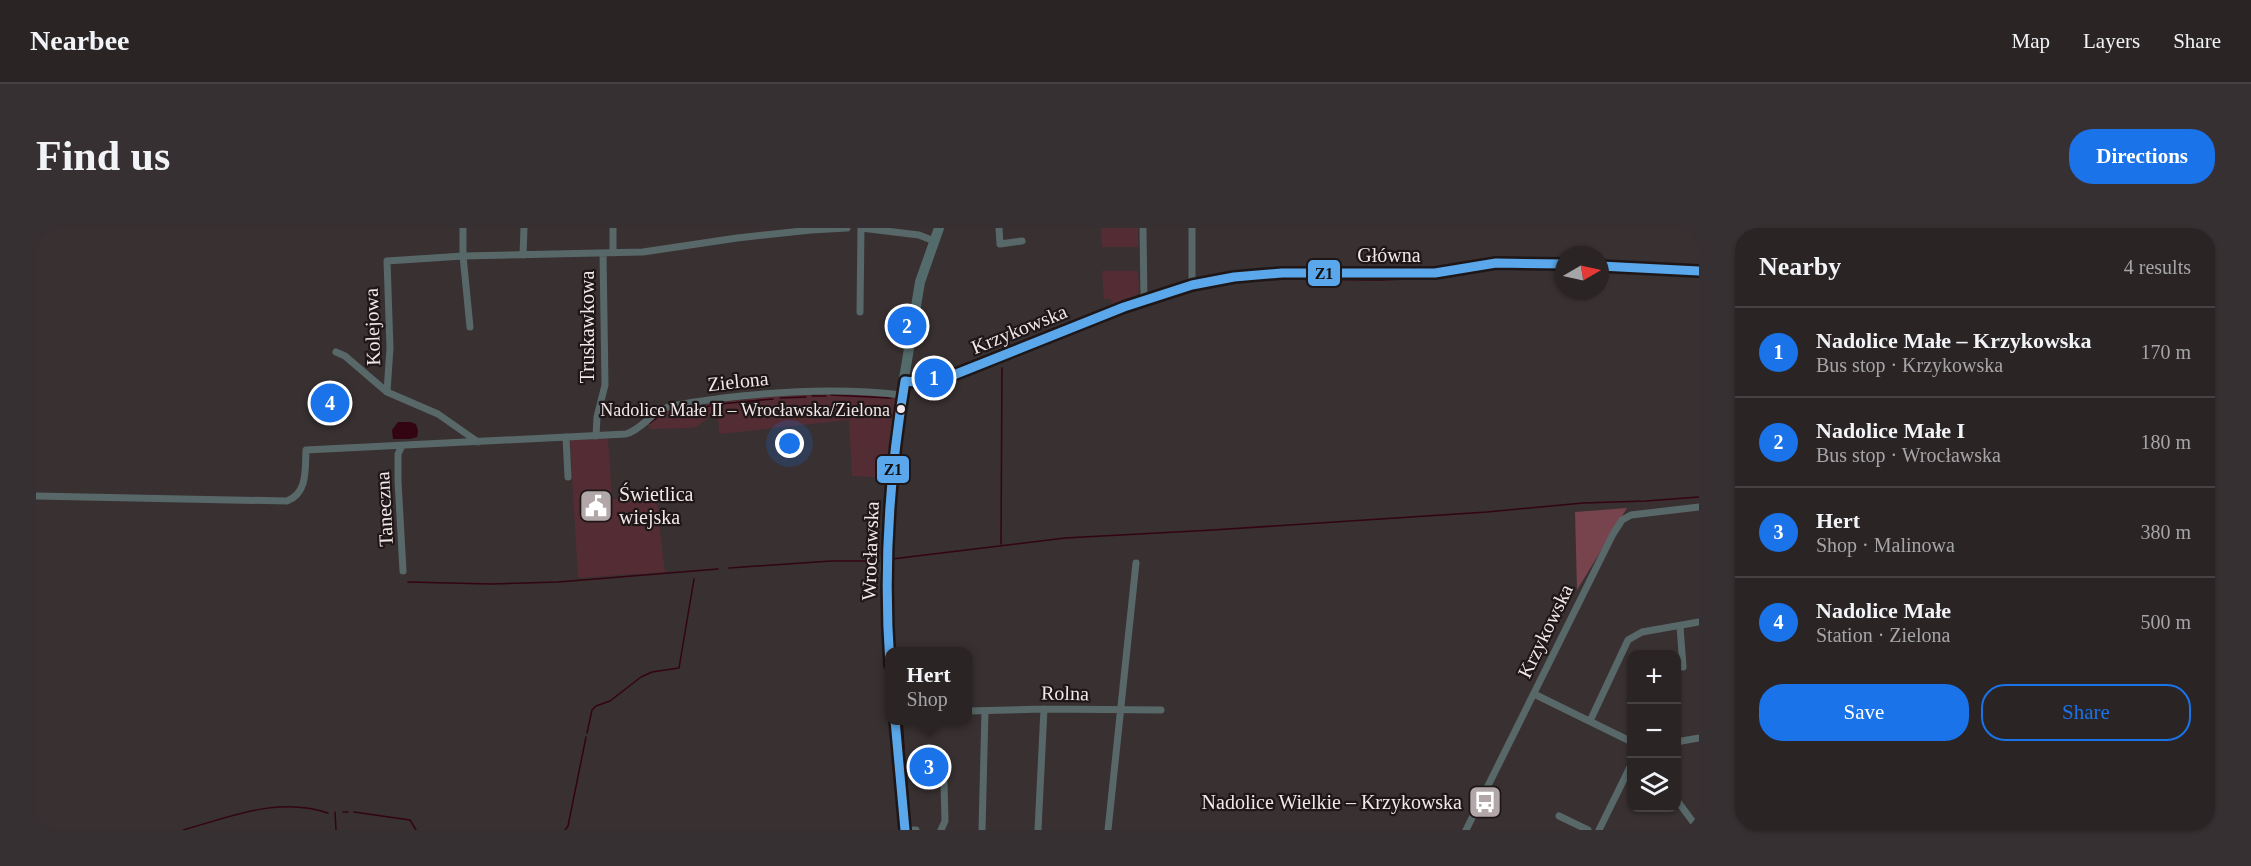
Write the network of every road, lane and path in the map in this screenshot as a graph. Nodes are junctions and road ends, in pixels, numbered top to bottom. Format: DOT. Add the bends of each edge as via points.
graph roads {
  1 [pos="463,228"];
  2 [pos="524,228"];
  3 [pos="613,228"];
  4 [pos="737,228"];
  5 [pos="847,228"];
  6 [pos="861,228"];
  7 [pos="939,228"];
  8 [pos="999,228"];
  9 [pos="1143,228"];
  10 [pos="1192,228"];
  11 [pos="811,229"];
  12 [pos="901,230"];
  13 [pos="737,238"];
  14 [pos="1022,241"];
  15 [pos="934,242"];
  16 [pos="603,253"];
  17 [pos="613,253"];
  18 [pos="523,255"];
  19 [pos="463,256"];
  20 [pos="1555,264"];
  21 [pos="1609,266"];
  22 [pos="1699,271"];
  23 [pos="1192,285"];
  24 [pos="1144,301"];
  25 [pos="860,312"];
  26 [pos="470,327"];
  27 [pos="336,352"];
  28 [pos="905,381"];
  29 [pos="387,392"];
  30 [pos="902,395"];
  31 [pos="596,436"];
  32 [pos="566,437"];
  33 [pos="478,442"];
  34 [pos="402,446"];
  35 [pos="568,477"];
  36 [pos="36,496"];
  37 [pos="1699,507"];
  38 [pos="1137,563"];
  39 [pos="403,571"];
  40 [pos="1699,622"];
  41 [pos="1680,626"];
  42 [pos="889,647"];
  43 [pos="1683,667"];
  44 [pos="1534,694"];
  45 [pos="1044,709"];
  46 [pos="1120,710"];
  47 [pos="1161,710"];
  48 [pos="972,711"];
  49 [pos="985,711"];
  50 [pos="1590,721"];
  51 [pos="895,725"];
  52 [pos="1699,738"];
  53 [pos="1627,740"];
  54 [pos="1681,741"];
  55 [pos="1627,773"];
  56 [pos="944,783"];
  57 [pos="1681,805"];
  58 [pos="1559,816"];
  59 [pos="905,830"];
  60 [pos="916,830"];
  61 [pos="941,830"];
  62 [pos="982,830"];
  63 [pos="1038,830"];
  64 [pos="1108,830"];
  65 [pos="1466,830"];
  66 [pos="1588,830"];
  67 [pos="1599,830"];
  68 [pos="1699,830"];
  1 -- 19 [label="street"];
  2 -- 18 [label="street"];
  3 -- 17 [label="street"];
  4 -- 13 [label="street"];
  5 -- 11 [label="street"];
  6 -- 12 [label="street"];
  6 -- 25 [label="street"];
  7 -- 15 [label="street, Wrocławska"];
  8 -- 14 [label="street" via="1000,244"];
  9 -- 24 [label="street"];
  10 -- 23 [label="street"];
  11 -- 13 [label="street"];
  12 -- 15 [label="street"];
  13 -- 17 [label="street"];
  15 -- 28 [label="street, Wrocławska" via="917,299"];
  16 -- 17 [label="street"];
  16 -- 18 [label="street"];
  16 -- 31 [label="street, Truskawkowa" via="605,385"];
  18 -- 19 [label="street"];
  19 -- 26 [label="street"];
  19 -- 29 [label="street, Kolejowa" via="387,261"];
  20 -- 23 [label="street, Główna" via="1496,264 1435,273 1253,275"];
  21 -- 22 [label="street"];
  23 -- 24 [label="street, Główna"];
  24 -- 28 [label="street, Krzykowska" via="946,378"];
  27 -- 29 [label="street"];
  28 -- 30 [label="street, Wrocławska"];
  29 -- 33 [label="street" via="438,414"];
  30 -- 31 [label="street, Zielona" via="809,391 727,398 665,408 634,432"];
  30 -- 42 [label="street, Wrocławska" via="886,554"];
  31 -- 32 [label="street, Zielona"];
  32 -- 33 [label="street, Zielona"];
  32 -- 35 [label="street"];
  33 -- 34 [label="street, Zielona"];
  34 -- 36 [label="street, Zielona" via="306,450 303,485 297,496 287,501"];
  34 -- 39 [label="street, Taneczna" via="398,454 398,481"];
  37 -- 44 [label="street, Krzykowska" via="1644,512 1623,520"];
  38 -- 46 [label="street"];
  40 -- 41 [label="street"];
  41 -- 43 [label="street"];
  41 -- 50 [label="street" via="1642,632 1628,640"];
  44 -- 50 [label="street"];
  44 -- 65 [label="street, Krzykowska"];
  45 -- 46 [label="street, Rolna"];
  45 -- 49 [label="street, Rolna"];
  45 -- 63 [label="street"];
  46 -- 47 [label="street, Rolna"];
  46 -- 64 [label="street"];
  48 -- 49 [label="street, Rolna"];
  49 -- 62 [label="street"];
  50 -- 53 [label="street"];
  51 -- 59 [label="street"];
  52 -- 54 [label="street"];
  55 -- 67 [label="street"];
  56 -- 61 [label="street" via="945,821"];
  57 -- 68 [label="street"];
  58 -- 66 [label="street"];
  59 -- 60 [label="street"];
}
